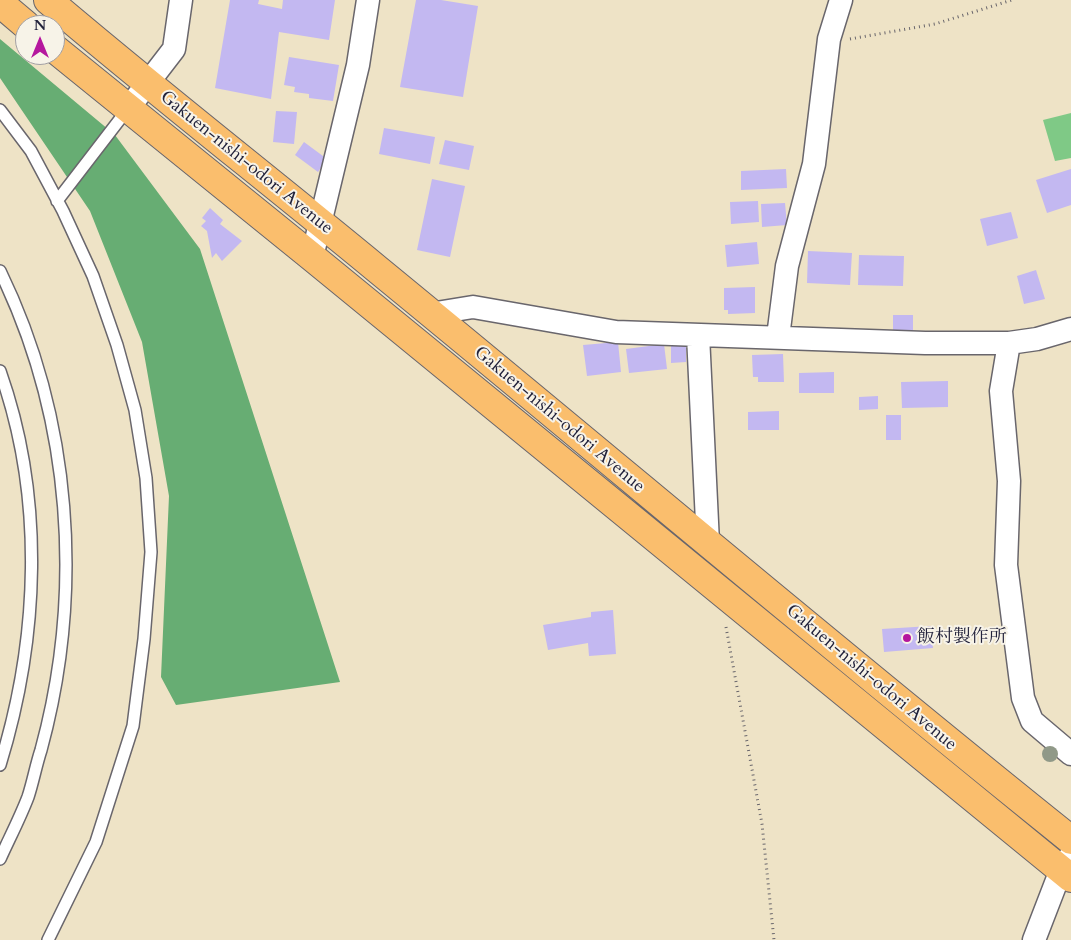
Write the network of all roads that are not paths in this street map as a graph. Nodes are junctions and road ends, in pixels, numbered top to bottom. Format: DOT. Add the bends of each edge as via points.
graph roads {
  1 [pos="48,0"];
  2 [pos="181,0"];
  3 [pos="368,0"];
  4 [pos="841,0"];
  5 [pos="0,3"];
  6 [pos="15,16"];
  7 [pos="65,57"];
  8 [pos="147,84"];
  9 [pos="0,110"];
  10 [pos="128,110"];
  11 [pos="57,201"];
  12 [pos="320,223"];
  13 [pos="312,256"];
  14 [pos="0,271"];
  15 [pos="430,314"];
  16 [pos="1071,329"];
  17 [pos="698,335"];
  18 [pos="778,337"];
  19 [pos="1009,343"];
  20 [pos="0,371"];
  21 [pos="708,543"];
  22 [pos="1071,754"];
  23 [pos="0,765"];
  24 [pos="1071,840"];
  25 [pos="0,859"];
  26 [pos="1068,868"];
  27 [pos="48,940"];
  28 [pos="1034,940"];
  1 -- 8 [label="highway, Gakuen-nishi-odori Avenue"];
  2 -- 8 [label="street" via="174,49"];
  3 -- 12 [label="street" via="358,65"];
  4 -- 18 [label="street" via="829,39 814,164 787,266"];
  5 -- 6 [label="highway"];
  7 -- 10 [label="highway, Gakuen-nishi-odori Avenue"];
  8 -- 10 [label="street"];
  8 -- 12 [label="highway, Gakuen-nishi-odori Avenue"];
  9 -- 11 [label="lane" via="31,151"];
  10 -- 11 [label="lane"];
  10 -- 13 [label="highway, Gakuen-nishi-odori Avenue"];
  11 -- 27 [label="lane" via="93,276 135,410 146,478 151,552 133,726 96,842"];
  12 -- 13 [label="street"];
  12 -- 15 [label="highway, Gakuen-nishi-odori Avenue"];
  13 -- 26 [label="highway, Gakuen-nishi-odori Avenue" via="739,607"];
  14 -- 25 [label="lane" via="40,374 59,464 67,547 64,630 51,713 28,797"];
  15 -- 17 [label="street" via="473,307 616,332"];
  15 -- 21 [label="highway, Gakuen-nishi-odori Avenue"];
  16 -- 19 [label="street"];
  17 -- 18 [label="street"];
  17 -- 21 [label="street"];
  18 -- 19 [label="street"];
  19 -- 22 [label="street" via="1001,391 1009,482 1006,565 1024,698 1032,721"];
  20 -- 23 [label="lane" via="23,463 32,551 30,625"];
  21 -- 24 [label="highway, Gakuen-nishi-odori Avenue"];
  26 -- 28 [label="street"];
}
